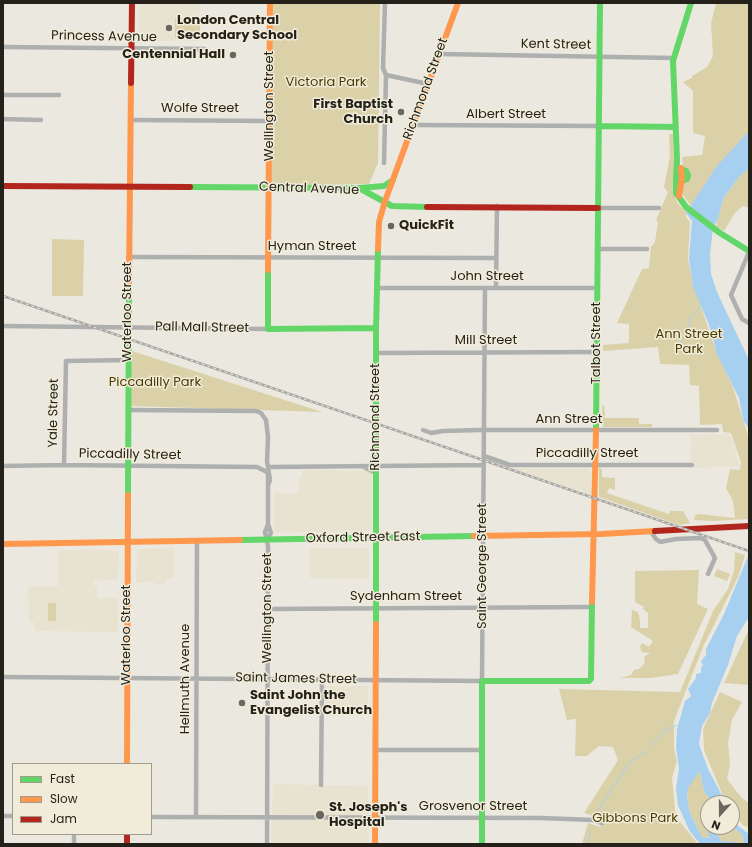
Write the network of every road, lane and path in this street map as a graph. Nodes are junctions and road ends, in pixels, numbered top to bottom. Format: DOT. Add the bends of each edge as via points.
graph roads {
  1 [pos="132,3"];
  2 [pos="270,3"];
  3 [pos="385,3"];
  4 [pos="458,3"];
  5 [pos="600,3"];
  6 [pos="691,3"];
  7 [pos="3,47"];
  8 [pos="130,49"];
  9 [pos="205,49"];
  10 [pos="439,54"];
  11 [pos="600,56"];
  12 [pos="674,58"];
  13 [pos="386,75"];
  14 [pos="428,84"];
  15 [pos="3,95"];
  16 [pos="59,95"];
  17 [pos="3,119"];
  18 [pos="41,120"];
  19 [pos="130,120"];
  20 [pos="270,120"];
  21 [pos="413,125"];
  22 [pos="598,126"];
  23 [pos="676,126"];
  24 [pos="677,159"];
  25 [pos="384,164"];
  26 [pos="393,179"];
  27 [pos="679,180"];
  28 [pos="3,186"];
  29 [pos="269,187"];
  30 [pos="130,188"];
  31 [pos="359,188"];
  32 [pos="385,201"];
  33 [pos="496,206"];
  34 [pos="598,208"];
  35 [pos="659,208"];
  36 [pos="598,249"];
  37 [pos="647,249"];
  38 [pos="749,252"];
  39 [pos="128,257"];
  40 [pos="269,258"];
  41 [pos="378,258"];
  42 [pos="496,258"];
  43 [pos="377,288"];
  44 [pos="485,288"];
  45 [pos="496,288"];
  46 [pos="597,288"];
  47 [pos="749,323"];
  48 [pos="3,326"];
  49 [pos="129,327"];
  50 [pos="376,328"];
  51 [pos="268,329"];
  52 [pos="486,352"];
  53 [pos="597,352"];
  54 [pos="376,353"];
  55 [pos="128,360"];
  56 [pos="128,410"];
  57 [pos="423,430"];
  58 [pos="484,430"];
  59 [pos="717,430"];
  60 [pos="596,431"];
  61 [pos="484,456"];
  62 [pos="64,465"];
  63 [pos="128,465"];
  64 [pos="376,465"];
  65 [pos="484,465"];
  66 [pos="692,465"];
  67 [pos="3,466"];
  68 [pos="595,466"];
  69 [pos="257,467"];
  70 [pos="268,467"];
  71 [pos="364,467"];
  72 [pos="376,473"];
  73 [pos="749,526"];
  74 [pos="652,533"];
  75 [pos="593,535"];
  76 [pos="483,536"];
  77 [pos="376,537"];
  78 [pos="267,540"];
  79 [pos="197,541"];
  80 [pos="127,542"];
  81 [pos="3,544"];
  82 [pos="708,574"];
  83 [pos="592,607"];
  84 [pos="377,608"];
  85 [pos="483,608"];
  86 [pos="268,609"];
  87 [pos="3,677"];
  88 [pos="127,678"];
  89 [pos="198,678"];
  90 [pos="268,678"];
  91 [pos="322,679"];
  92 [pos="376,679"];
  93 [pos="482,681"];
  94 [pos="589,681"];
  95 [pos="376,750"];
  96 [pos="482,750"];
  97 [pos="126,763"];
  98 [pos="321,786"];
  99 [pos="152,817"];
  100 [pos="196,817"];
  101 [pos="375,817"];
  102 [pos="267,818"];
  103 [pos="482,819"];
  104 [pos="602,823"];
  105 [pos="267,844"];
  106 [pos="375,844"];
  107 [pos="482,844"];
  1 -- 8 [label="street, Waterloo Street"];
  2 -- 20 [label="street, Wellington Street"];
  3 -- 13 [label="street" via="383,68"];
  4 -- 10 [label="street, Richmond Street"];
  5 -- 11 [label="street, Talbot Street"];
  6 -- 12 [label="street"];
  7 -- 8 [label="street, Princess Avenue"];
  8 -- 9 [label="street, Princess Avenue"];
  8 -- 19 [label="street, Waterloo Street"];
  10 -- 11 [label="street, Kent Street"];
  10 -- 14 [label="street, Richmond Street"];
  11 -- 12 [label="street, Kent Street"];
  11 -- 22 [label="street, Talbot Street"];
  12 -- 23 [label="street"];
  13 -- 14 [label="street"];
  13 -- 25 [label="street"];
  14 -- 21 [label="street, Richmond Street"];
  15 -- 16 [label="street"];
  17 -- 18 [label="street"];
  19 -- 20 [label="street, Wolfe Street"];
  19 -- 30 [label="street, Waterloo Street"];
  20 -- 29 [label="street, Wellington Street"];
  21 -- 22 [label="street, Albert Street"];
  21 -- 26 [label="street, Richmond Street"];
  22 -- 23 [label="street"];
  22 -- 34 [label="street, Talbot Street"];
  23 -- 24 [label="street"];
  24 -- 27 [label="street"];
  24 -- 27 [label="street" via="688,176 687,179"];
  26 -- 31 [label="street" via="384,186"];
  26 -- 32 [label="street, Richmond Street"];
  27 -- 38 [label="street" via="680,200 686,207"];
  28 -- 30 [label="street, Central Avenue"];
  29 -- 30 [label="street, Central Avenue"];
  29 -- 31 [label="street, Central Avenue"];
  29 -- 40 [label="street, Wellington Street"];
  30 -- 39 [label="street, Waterloo Street"];
  31 -- 32 [label="street, Central Avenue"];
  32 -- 33 [label="street, Central Avenue" via="398,207"];
  32 -- 41 [label="street, Richmond Street" via="379,222"];
  33 -- 34 [label="street, Central Avenue"];
  33 -- 42 [label="street"];
  34 -- 35 [label="street, Central Avenue"];
  34 -- 36 [label="street, Talbot Street"];
  36 -- 37 [label="street"];
  36 -- 46 [label="street, Talbot Street"];
  38 -- 47 [label="street" via="731,295 742,319"];
  39 -- 40 [label="street, Hyman Street"];
  39 -- 49 [label="street, Waterloo Street"];
  40 -- 41 [label="street, Hyman Street"];
  40 -- 51 [label="street, Wellington Street"];
  41 -- 42 [label="street, Hyman Street"];
  41 -- 43 [label="street, Richmond Street"];
  42 -- 45 [label="street"];
  43 -- 44 [label="street, John Street"];
  43 -- 50 [label="street, Richmond Street"];
  44 -- 45 [label="street, John Street"];
  44 -- 52 [label="street, Saint George Street"];
  45 -- 46 [label="street, John Street"];
  46 -- 53 [label="street, Talbot Street"];
  48 -- 49 [label="street, Pall Mall Street"];
  49 -- 51 [label="street, Pall Mall Street"];
  49 -- 55 [label="street, Waterloo Street"];
  50 -- 51 [label="street, Pall Mall Street"];
  50 -- 54 [label="street, Richmond Street"];
  52 -- 53 [label="street, Mill Street"];
  52 -- 54 [label="street, Mill Street"];
  52 -- 58 [label="street, Saint George Street"];
  53 -- 60 [label="street, Talbot Street"];
  54 -- 64 [label="street, Richmond Street"];
  55 -- 56 [label="street, Waterloo Street"];
  55 -- 62 [label="street, Yale Street" via="66,361"];
  56 -- 63 [label="street, Waterloo Street"];
  56 -- 70 [label="street, Wellington Street" via="256,411 264,416 268,437"];
  57 -- 58 [label="street, Ann Street" via="431,433"];
  58 -- 60 [label="street, Ann Street"];
  58 -- 61 [label="street, Saint George Street"];
  59 -- 60 [label="street, Ann Street"];
  60 -- 68 [label="street, Talbot Street"];
  61 -- 65 [label="street, Saint George Street"];
  61 -- 68 [label="street, Piccadilly Street" via="510,465"];
  62 -- 63 [label="street, Piccadilly Street"];
  62 -- 67 [label="street, Piccadilly Street"];
  63 -- 69 [label="street, Piccadilly Street"];
  63 -- 80 [label="street, Waterloo Street"];
  64 -- 65 [label="street, Piccadilly Street"];
  64 -- 71 [label="street, Piccadilly Street"];
  64 -- 72 [label="street, Richmond Street"];
  65 -- 76 [label="street, Saint George Street"];
  66 -- 68 [label="street, Piccadilly Street"];
  68 -- 75 [label="street, Talbot Street"];
  69 -- 70 [label="street"];
  69 -- 70 [label="street, Piccadilly Street"];
  70 -- 71 [label="street, Piccadilly Street"];
  70 -- 78 [label="street, Wellington Street" via="270,479 268,524 265,532"];
  71 -- 72 [label="street, Piccadilly Street"];
  72 -- 77 [label="street, Richmond Street"];
  73 -- 74 [label="street, Oxford Street East"];
  74 -- 75 [label="street, Oxford Street East"];
  74 -- 82 [label="street" via="660,542 676,539 705,540 715,558"];
  75 -- 76 [label="street, Oxford Street East"];
  75 -- 83 [label="street, Talbot Street"];
  76 -- 77 [label="street, Oxford Street East"];
  76 -- 85 [label="street, Saint George Street"];
  77 -- 78 [label="street, Oxford Street East"];
  77 -- 84 [label="street, Richmond Street"];
  78 -- 79 [label="street, Oxford Street East"];
  78 -- 86 [label="street, Wellington Street"];
  79 -- 80 [label="street, Oxford Street East"];
  79 -- 89 [label="street, Hellmuth Avenue"];
  80 -- 81 [label="street, Oxford Street East"];
  80 -- 88 [label="street, Waterloo Street"];
  83 -- 85 [label="street, Sydenham Street"];
  83 -- 94 [label="street, Talbot Street"];
  84 -- 85 [label="street, Sydenham Street"];
  84 -- 86 [label="street, Sydenham Street"];
  84 -- 92 [label="street, Richmond Street"];
  85 -- 93 [label="street, Saint George Street"];
  86 -- 90 [label="street, Wellington Street"];
  87 -- 88 [label="street, Saint James Street"];
  88 -- 89 [label="street, Saint James Street"];
  88 -- 97 [label="street, Waterloo Street"];
  89 -- 90 [label="street, Saint James Street"];
  89 -- 100 [label="street, Hellmuth Avenue"];
  90 -- 91 [label="street, Saint James Street"];
  90 -- 102 [label="street, Wellington Street"];
  91 -- 92 [label="street, Saint James Street"];
  91 -- 98 [label="street"];
  92 -- 93 [label="street, Saint James Street"];
  92 -- 95 [label="street, Richmond Street"];
  93 -- 94 [label="street, Saint James Street"];
  93 -- 96 [label="street, Saint George Street"];
  95 -- 96 [label="street"];
  95 -- 101 [label="street, Richmond Street"];
  96 -- 103 [label="street, Saint George Street"];
  99 -- 100 [label="street, Grosvenor Street"];
  100 -- 102 [label="street, Grosvenor Street"];
  101 -- 102 [label="street, Grosvenor Street"];
  101 -- 103 [label="street, Grosvenor Street"];
  101 -- 106 [label="street, Richmond Street"];
  102 -- 105 [label="street, Wellington Street"];
  103 -- 104 [label="street, Grosvenor Street" via="593,820"];
  103 -- 107 [label="street, Saint George Street"];
}
